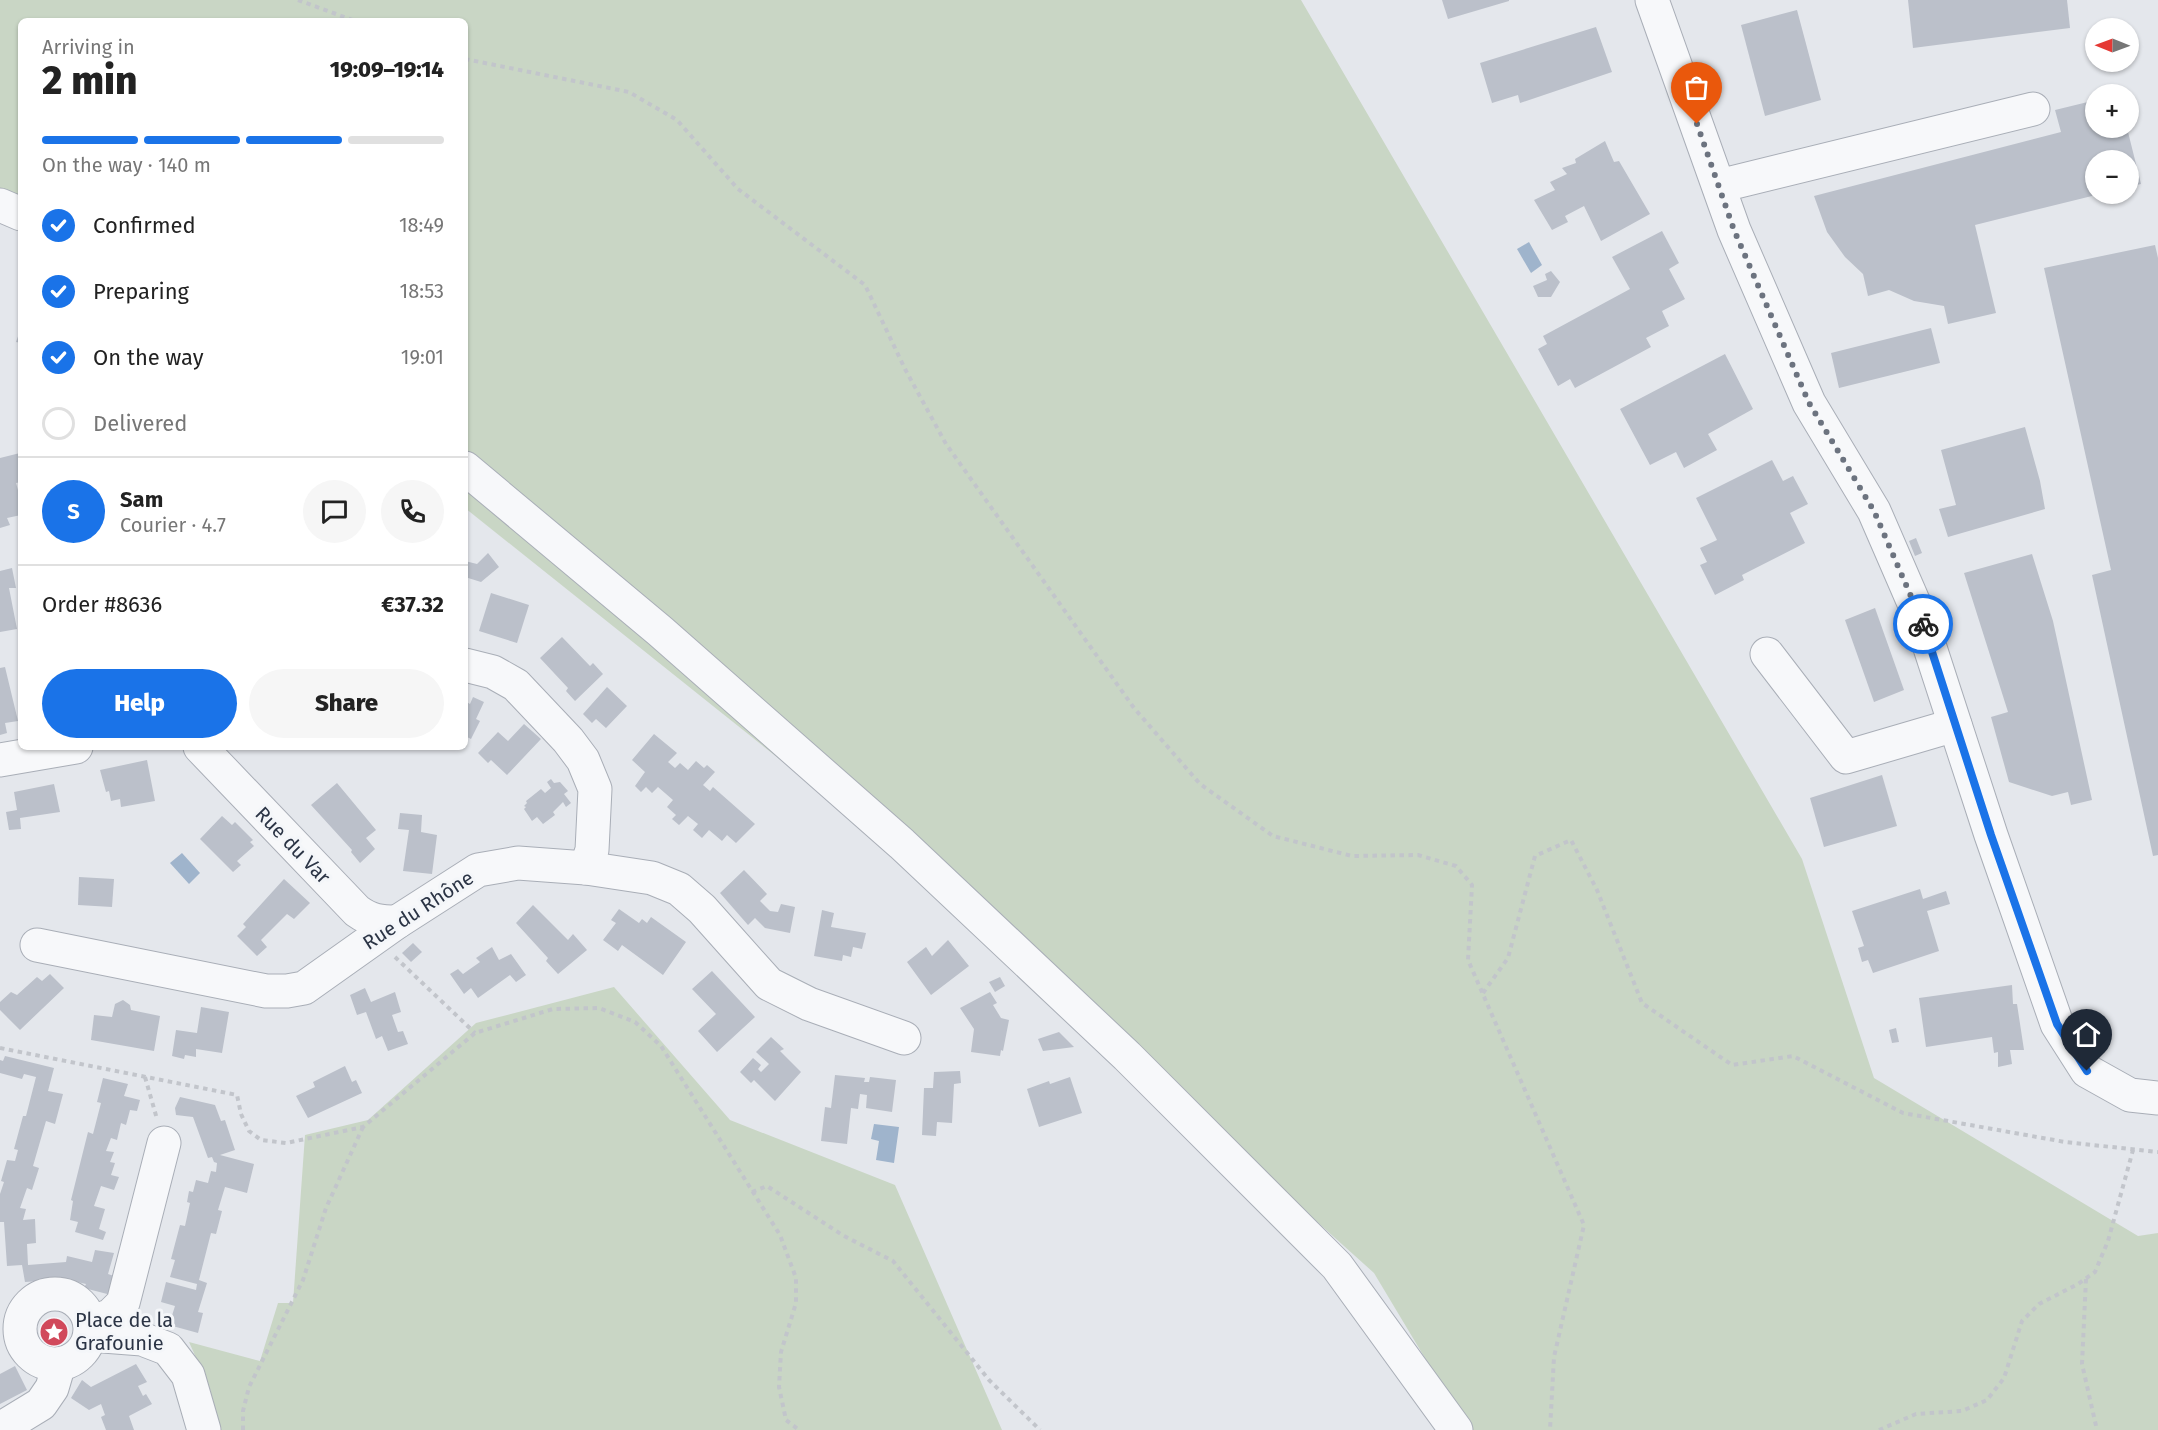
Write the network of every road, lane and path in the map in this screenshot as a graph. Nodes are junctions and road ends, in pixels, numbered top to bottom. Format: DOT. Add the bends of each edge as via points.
graph roads {
  1 [pos="298,0"];
  2 [pos="1652,0"];
  3 [pos="347,18"];
  4 [pos="468,60"];
  5 [pos="2032,109"];
  6 [pos="1719,186"];
  7 [pos="0,205"];
  8 [pos="18,213"];
  9 [pos="468,471"];
  10 [pos="1767,654"];
  11 [pos="468,666"];
  12 [pos="1955,725"];
  13 [pos="58,750"];
  14 [pos="203,750"];
  15 [pos="0,760"];
  16 [pos="586,868"];
  17 [pos="374,938"];
  18 [pos="37,945"];
  19 [pos="1483,994"];
  20 [pos="475,1033"];
  21 [pos="904,1038"];
  22 [pos="0,1048"];
  23 [pos="145,1077"];
  24 [pos="2158,1098"];
  25 [pos="363,1127"];
  26 [pos="164,1143"];
  27 [pos="2133,1150"];
  28 [pos="2158,1152"];
  29 [pos="752,1192"];
  30 [pos="2086,1278"];
  31 [pos="11,1312"];
  32 [pos="90,1330"];
  33 [pos="59,1364"];
  34 [pos="0,1429"];
  35 [pos="204,1430"];
  36 [pos="243,1430"];
  37 [pos="799,1430"];
  38 [pos="1040,1430"];
  39 [pos="1456,1430"];
  40 [pos="1550,1430"];
  41 [pos="1879,1430"];
  42 [pos="2097,1430"];
  1 -- 3 [label="path"];
  2 -- 6 [label="street"];
  4 -- 19 [label="path" via="629,92 677,120 738,189 866,285 946,444 1134,708 1200,784 1273,836 1352,856 1418,855 1456,866 1472,885 1468,960"];
  5 -- 6 [label="street"];
  6 -- 12 [label="street" via="1734,230 1809,403 1874,511 1920,618"];
  7 -- 8 [label="street"];
  9 -- 39 [label="street" via="660,631 894,836 1127,1056 1337,1266"];
  10 -- 12 [label="street" via="1846,758"];
  11 -- 16 [label="street" via="493,672 516,685 583,760 595,789 592,850"];
  12 -- 24 [label="street" via="2057,1024 2087,1071 2130,1095"];
  13 -- 15 [label="street"];
  14 -- 17 [label="street, Rue du Var" via="357,911 381,922"];
  16 -- 17 [label="street, Rue du Rhône" via="518,863 478,870"];
  16 -- 21 [label="street, Rue du Rhône" via="652,878 679,889 769,984 809,1004"];
  17 -- 18 [label="street, Rue du Rhône" via="304,988 266,992"];
  17 -- 20 [label="path"];
  19 -- 27 [label="path" via="1508,958 1535,856 1571,840 1597,890 1642,1003 1732,1065 1793,1056 1903,1113"];
  19 -- 40 [label="path" via="1584,1225 1554,1357"];
  20 -- 25 [label="path"];
  20 -- 29 [label="path" via="553,1009 599,1008 635,1022 661,1046"];
  22 -- 23 [label="path"];
  23 -- 25 [label="path" via="237,1095 249,1131 261,1140 286,1143"];
  23 -- 26 [label="path"];
  25 -- 36 [label="path" via="326,1208 303,1280 249,1387"];
  26 -- 32 [label="street" via="123,1303"];
  27 -- 28 [label="path"];
  27 -- 30 [label="path" via="2108,1241 2095,1272"];
  29 -- 37 [label="path" via="780,1235 796,1278 796,1303 781,1352 779,1387 786,1419"];
  29 -- 38 [label="path" via="767,1186 844,1236 892,1261 989,1380"];
  30 -- 41 [label="path" via="2039,1304 2022,1321 2004,1378 1987,1400 1962,1411 1916,1414"];
  30 -- 42 [label="path" via="2082,1364"];
  31 -- 32 [label="street" via="57,1294 79,1303"];
  31 -- 33 [label="street" via="29,1352 48,1364"];
  32 -- 33 [label="street" via="79,1355"];
  32 -- 35 [label="street" via="142,1339 168,1349 189,1375"];
  33 -- 34 [label="street" via="41,1404"];
}
